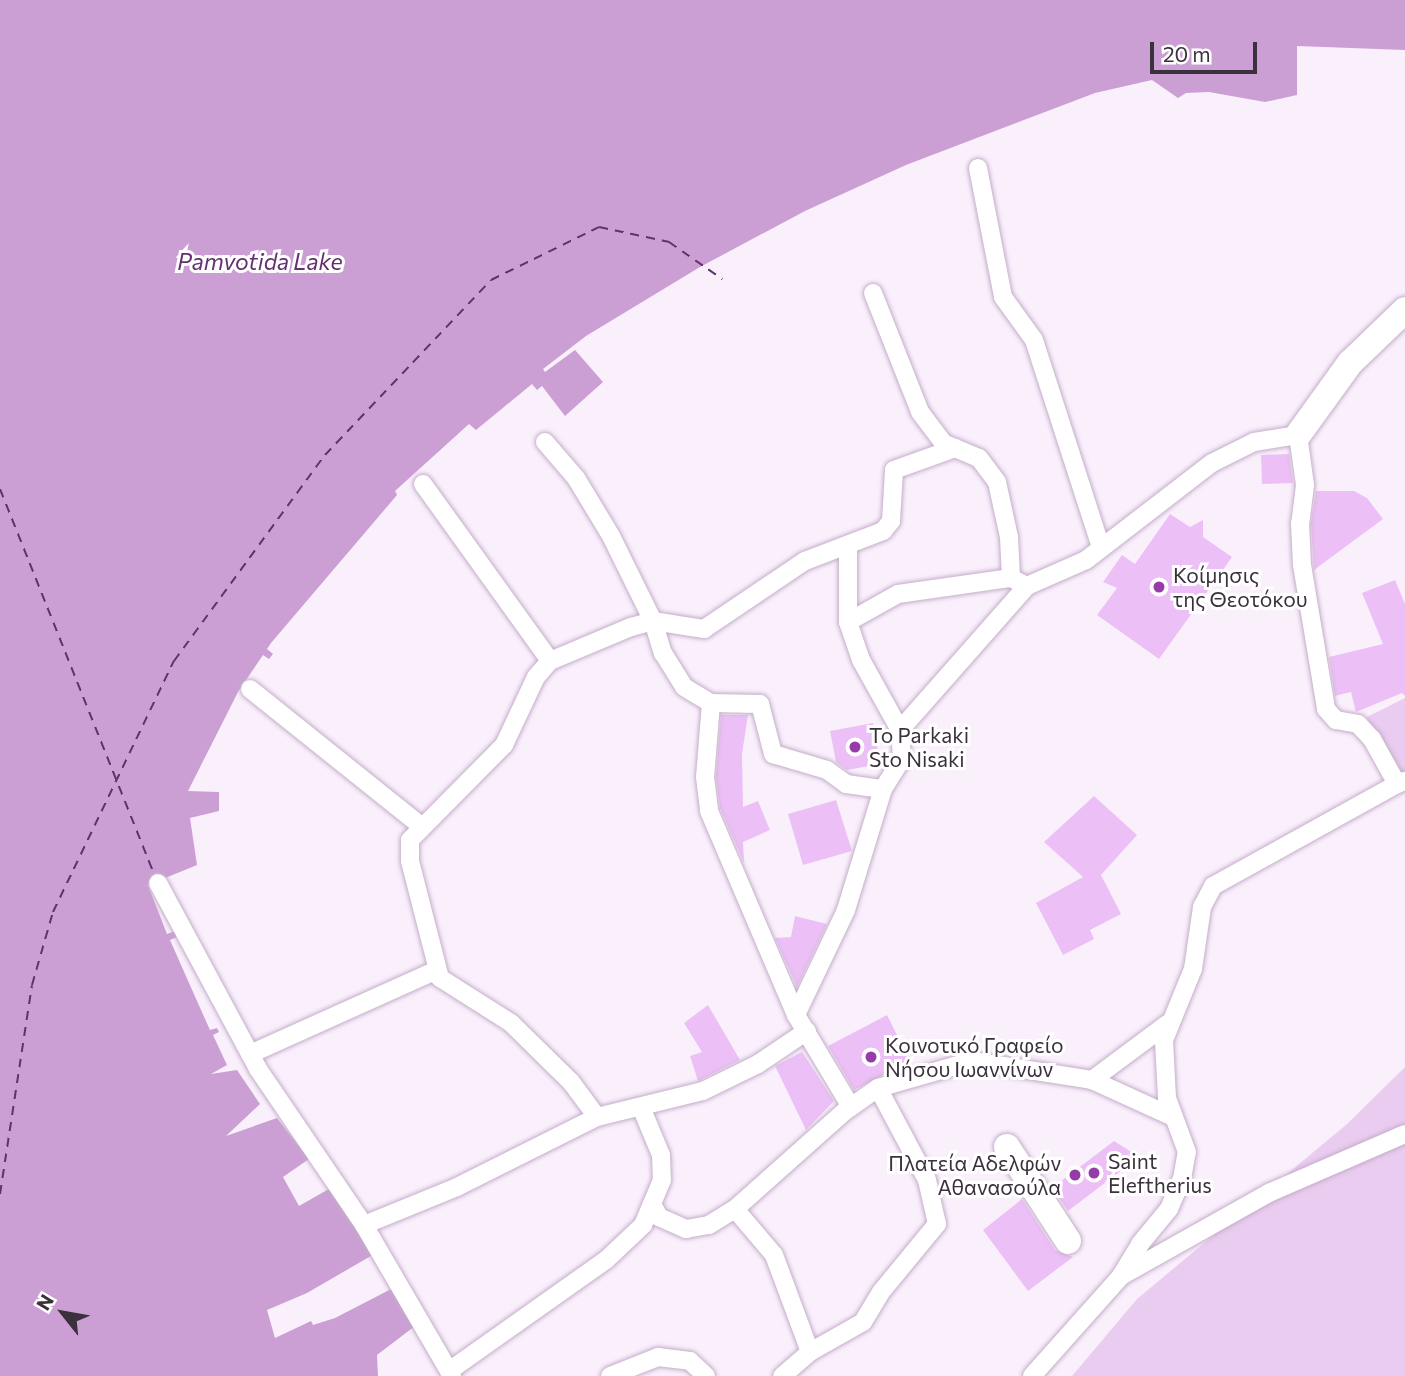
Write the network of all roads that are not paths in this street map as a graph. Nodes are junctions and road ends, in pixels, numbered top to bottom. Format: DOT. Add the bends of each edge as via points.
graph roads {
  1 [pos="978,168"];
  2 [pos="873,293"];
  3 [pos="1405,310"];
  4 [pos="1298,435"];
  5 [pos="545,442"];
  6 [pos="955,448"];
  7 [pos="423,484"];
  8 [pos="848,545"];
  9 [pos="1101,547"];
  10 [pos="1019,582"];
  11 [pos="653,621"];
  12 [pos="848,622"];
  13 [pos="550,661"];
  14 [pos="250,689"];
  15 [pos="710,703"];
  16 [pos="900,730"];
  17 [pos="1401,782"];
  18 [pos="883,789"];
  19 [pos="421,826"];
  20 [pos="158,883"];
  21 [pos="437,970"];
  22 [pos="796,1015"];
  23 [pos="1167,1024"];
  24 [pos="807,1031"];
  25 [pos="250,1054"];
  26 [pos="1092,1080"];
  27 [pos="878,1088"];
  28 [pos="642,1107"];
  29 [pos="851,1107"];
  30 [pos="1171,1116"];
  31 [pos="597,1117"];
  32 [pos="1405,1134"];
  33 [pos="1007,1147"];
  34 [pos="652,1204"];
  35 [pos="735,1209"];
  36 [pos="364,1225"];
  37 [pos="1068,1241"];
  38 [pos="1121,1276"];
  39 [pos="810,1352"];
  40 [pos="451,1373"];
  41 [pos="610,1376"];
  42 [pos="706,1376"];
  43 [pos="782,1376"];
  44 [pos="1032,1376"];
  1 -- 9 [label="lane" via="1003,297 1034,340"];
  2 -- 6 [label="lane" via="920,412 943,443"];
  3 -- 4 [label="street" via="1350,363"];
  4 -- 9 [label="lane" via="1254,442 1212,463"];
  4 -- 17 [label="lane" via="1305,485 1300,523 1303,565 1326,709 1336,720 1358,724"];
  5 -- 11 [label="lane" via="576,478 604,524"];
  6 -- 8 [label="lane" via="898,466 892,475 889,526"];
  6 -- 10 [label="lane" via="979,458 998,486"];
  7 -- 13 [label="lane"];
  8 -- 11 [label="lane" via="785,573 704,629"];
  8 -- 12 [label="lane"];
  9 -- 10 [label="lane" via="1086,560"];
  10 -- 12 [label="lane" via="898,594"];
  10 -- 16 [label="lane"];
  11 -- 13 [label="lane"];
  11 -- 15 [label="lane" via="673,673 684,687"];
  12 -- 16 [label="lane" via="861,660"];
  13 -- 19 [label="lane" via="536,677 504,745"];
  14 -- 19 [label="lane"];
  15 -- 18 [label="lane" via="760,704 773,754 827,770 846,784"];
  15 -- 22 [label="lane" via="705,777 709,811"];
  16 -- 18 [label="lane" via="902,758"];
  17 -- 23 [label="lane" via="1213,886 1202,907 1193,969"];
  18 -- 22 [label="lane" via="846,910"];
  19 -- 21 [label="lane" via="410,840 411,861"];
  20 -- 25 [label="lane"];
  21 -- 25 [label="lane"];
  21 -- 31 [label="lane" via="449,986 511,1023 572,1082"];
  22 -- 24 [label="lane"];
  23 -- 26 [label="lane"];
  23 -- 30 [label="lane" via="1163,1062"];
  24 -- 28 [label="lane" via="717,1085"];
  24 -- 29 [label="lane"];
  25 -- 36 [label="lane"];
  26 -- 27 [label="lane" via="972,1061"];
  26 -- 30 [label="lane"];
  27 -- 29 [label="lane"];
  27 -- 39 [label="lane" via="928,1180 937,1224 881,1292 863,1322"];
  28 -- 31 [label="lane"];
  28 -- 34 [label="lane" via="661,1155 662,1180"];
  29 -- 35 [label="lane"];
  30 -- 38 [label="lane" via="1187,1152 1182,1179 1169,1209"];
  31 -- 36 [label="lane" via="457,1187"];
  32 -- 38 [label="lane" via="1269,1193"];
  33 -- 37 [label="street"];
  34 -- 35 [label="lane" via="659,1217 685,1229 709,1225"];
  34 -- 40 [label="lane" via="643,1225 606,1260"];
  35 -- 39 [label="lane" via="774,1255"];
  36 -- 40 [label="lane"];
  38 -- 44 [label="lane"];
  39 -- 43 [label="lane"];
  41 -- 42 [label="lane" via="658,1357 690,1361"];
}
